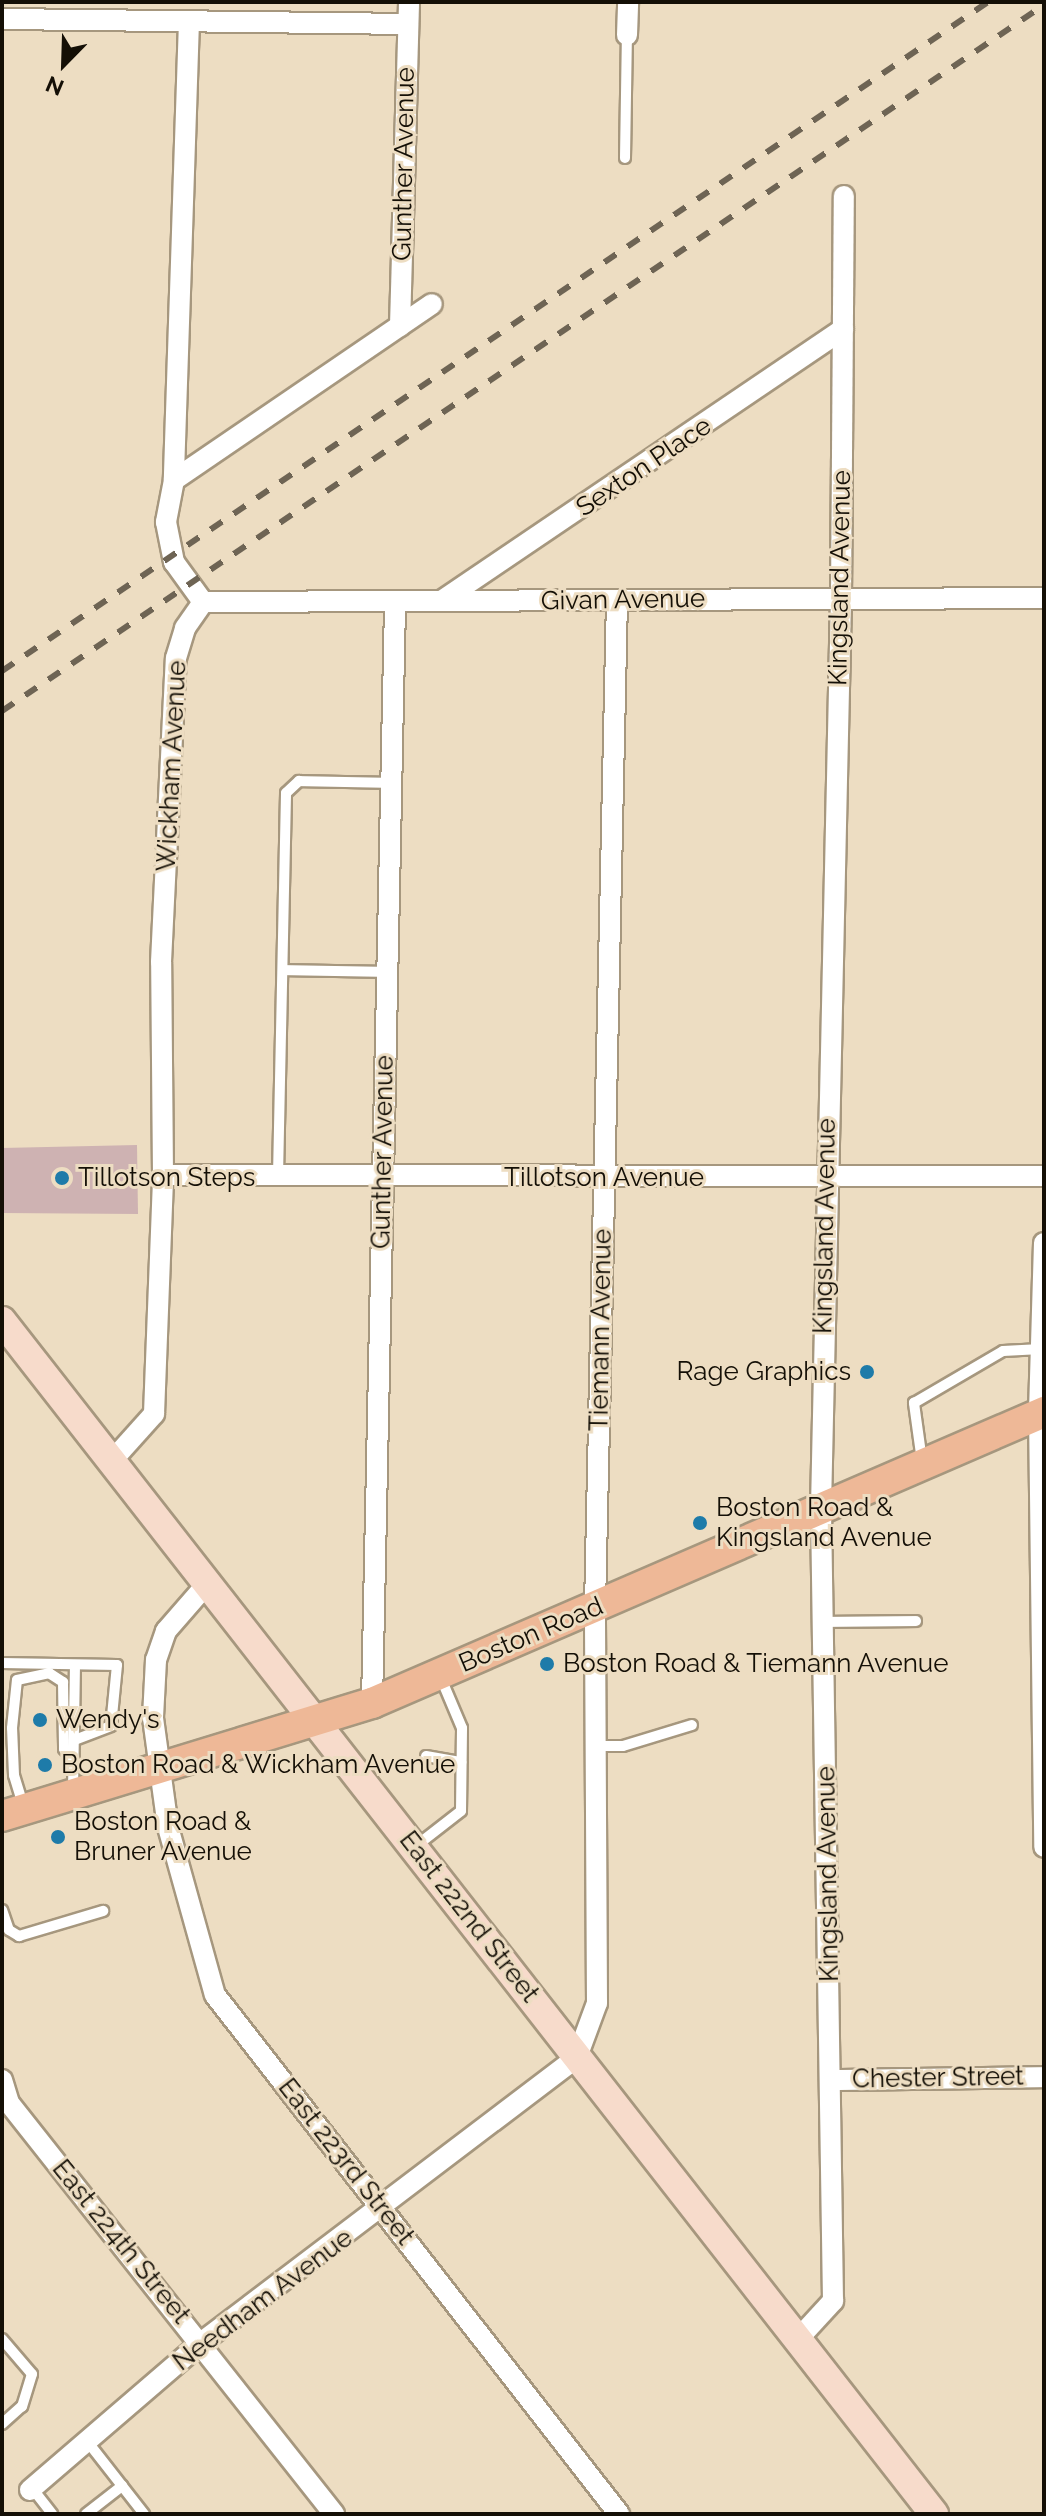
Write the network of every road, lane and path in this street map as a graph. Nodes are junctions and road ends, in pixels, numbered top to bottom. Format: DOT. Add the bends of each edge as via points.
graph roads {
  1 [pos="409,2"];
  2 [pos="628,2"];
  3 [pos="2,19"];
  4 [pos="189,21"];
  5 [pos="408,24"];
  6 [pos="627,35"];
  7 [pos="625,158"];
  8 [pos="844,196"];
  9 [pos="432,304"];
  10 [pos="400,326"];
  11 [pos="843,329"];
  12 [pos="174,480"];
  13 [pos="841,597"];
  14 [pos="1044,598"];
  15 [pos="617,600"];
  16 [pos="395,601"];
  17 [pos="441,601"];
  18 [pos="203,602"];
  19 [pos="391,783"];
  20 [pos="283,970"];
  21 [pos="387,972"];
  22 [pos="163,1175"];
  23 [pos="278,1176"];
  24 [pos="382,1176"];
  25 [pos="826,1176"];
  26 [pos="1044,1176"];
  27 [pos="604,1179"];
  28 [pos="1044,1243"];
  29 [pos="2,1321"];
  30 [pos="1041,1349"];
  31 [pos="1041,1412"];
  32 [pos="110,1463"];
  33 [pos="922,1463"];
  34 [pos="821,1507"];
  35 [pos="206,1585"];
  36 [pos="595,1607"];
  37 [pos="916,1621"];
  38 [pos="823,1622"];
  39 [pos="2,1663"];
  40 [pos="75,1665"];
  41 [pos="439,1674"];
  42 [pos="372,1703"];
  43 [pos="318,1722"];
  44 [pos="692,1725"];
  45 [pos="74,1740"];
  46 [pos="596,1746"];
  47 [pos="426,1756"];
  48 [pos="72,1758"];
  49 [pos="2,1760"];
  50 [pos="461,1762"];
  51 [pos="161,1767"];
  52 [pos="14,1775"];
  53 [pos="73,1794"];
  54 [pos="13,1813"];
  55 [pos="414,1847"];
  56 [pos="1044,1847"];
  57 [pos="2,1910"];
  58 [pos="103,1911"];
  59 [pos="577,2057"];
  60 [pos="1044,2077"];
  61 [pos="2,2080"];
  62 [pos="832,2080"];
  63 [pos="383,2209"];
  64 [pos="2,2339"];
  65 [pos="798,2339"];
  66 [pos="202,2342"];
  67 [pos="2,2424"];
  68 [pos="87,2441"];
  69 [pos="122,2486"];
  70 [pos="31,2489"];
  71 [pos="52,2514"];
  72 [pos="86,2514"];
  73 [pos="144,2514"];
  74 [pos="334,2514"];
  75 [pos="619,2514"];
  76 [pos="934,2514"];
  1 -- 5 [label="street, Gunther Avenue"];
  2 -- 6 [label="street"];
  3 -- 4 [label="street"];
  4 -- 5 [label="street"];
  4 -- 12 [label="street"];
  5 -- 10 [label="street, Gunther Avenue"];
  6 -- 7 [label="lane"];
  8 -- 11 [label="street, Kingsland Avenue"];
  9 -- 10 [label="street"];
  10 -- 12 [label="street"];
  11 -- 13 [label="street, Kingsland Avenue"];
  11 -- 17 [label="street, Sexton Place"];
  12 -- 18 [label="street" via="166,522 174,562"];
  13 -- 14 [label="street, Givan Avenue"];
  13 -- 15 [label="street, Givan Avenue"];
  13 -- 25 [label="street, Kingsland Avenue"];
  15 -- 17 [label="street, Givan Avenue"];
  15 -- 27 [label="street, Tiemann Avenue"];
  16 -- 17 [label="street, Givan Avenue"];
  16 -- 18 [label="street, Givan Avenue"];
  16 -- 19 [label="street, Gunther Avenue"];
  18 -- 22 [label="street, Wickham Avenue" via="185,628 176,658 161,962"];
  19 -- 20 [label="lane" via="299,781 286,793"];
  19 -- 21 [label="street, Gunther Avenue"];
  20 -- 21 [label="lane"];
  20 -- 23 [label="lane"];
  21 -- 24 [label="street, Gunther Avenue"];
  22 -- 23 [label="street, Tillotson Avenue"];
  22 -- 32 [label="street, Wickham Avenue" via="154,1414"];
  23 -- 24 [label="street, Tillotson Avenue"];
  24 -- 27 [label="street, Tillotson Avenue"];
  24 -- 42 [label="street, Gunther Avenue"];
  25 -- 26 [label="street, Tillotson Avenue"];
  25 -- 27 [label="street, Tillotson Avenue"];
  25 -- 34 [label="street, Kingsland Avenue"];
  27 -- 36 [label="street, Tiemann Avenue"];
  28 -- 30 [label="street"];
  29 -- 32 [label="street, East 222nd Street"];
  30 -- 31 [label="street"];
  30 -- 33 [label="lane" via="1003,1351 914,1403"];
  31 -- 33 [label="main road, Boston Road"];
  31 -- 56 [label="street"];
  32 -- 35 [label="street, East 222nd Street"];
  33 -- 34 [label="main road, Boston Road"];
  34 -- 36 [label="main road, Boston Road"];
  34 -- 38 [label="street, Kingsland Avenue"];
  35 -- 43 [label="street, East 222nd Street"];
  35 -- 51 [label="street" via="166,1631 156,1660 153,1718"];
  36 -- 41 [label="main road, Boston Road"];
  36 -- 46 [label="street, Tiemann Avenue"];
  37 -- 38 [label="lane"];
  38 -- 62 [label="street, Kingsland Avenue"];
  39 -- 40 [label="lane"];
  40 -- 45 [label="lane"];
  40 -- 45 [label="lane" via="117,1665 111,1726"];
  41 -- 42 [label="main road, Boston Road"];
  41 -- 50 [label="lane" via="462,1728"];
  42 -- 43 [label="main road, Boston Road"];
  43 -- 51 [label="main road, Boston Road"];
  43 -- 55 [label="street, East 222nd Street"];
  44 -- 46 [label="lane" via="623,1746"];
  45 -- 48 [label="lane"];
  46 -- 59 [label="street, Tiemann Avenue" via="597,2003"];
  47 -- 50 [label="lane"];
  48 -- 52 [label="lane" via="64,1749 63,1682 49,1673 31,1673 17,1680"];
  48 -- 53 [label="lane"];
  49 -- 52 [label="lane"];
  50 -- 55 [label="lane" via="461,1811"];
  51 -- 53 [label="main road, Boston Road"];
  51 -- 63 [label="street, East 223rd Street" via="168,1827 215,1995"];
  52 -- 54 [label="lane"];
  53 -- 54 [label="main road, Boston Road"];
  55 -- 59 [label="street, East 222nd Street"];
  57 -- 58 [label="lane" via="9,1930 19,1936"];
  59 -- 63 [label="street, Needham Avenue"];
  59 -- 65 [label="street, East 222nd Street"];
  60 -- 62 [label="street, Chester Street"];
  61 -- 66 [label="street, East 224th Street" via="9,2103"];
  62 -- 65 [label="street, Kingsland Avenue" via="833,2301"];
  63 -- 66 [label="street, Needham Avenue"];
  63 -- 75 [label="street, East 223rd Street"];
  64 -- 67 [label="lane" via="32,2374 22,2406"];
  65 -- 76 [label="street, East 222nd Street"];
  66 -- 68 [label="street, Needham Avenue"];
  66 -- 74 [label="street, East 224th Street"];
  68 -- 69 [label="lane"];
  68 -- 70 [label="street, Needham Avenue"];
  69 -- 72 [label="lane"];
  69 -- 73 [label="lane"];
  70 -- 71 [label="lane"];
}
